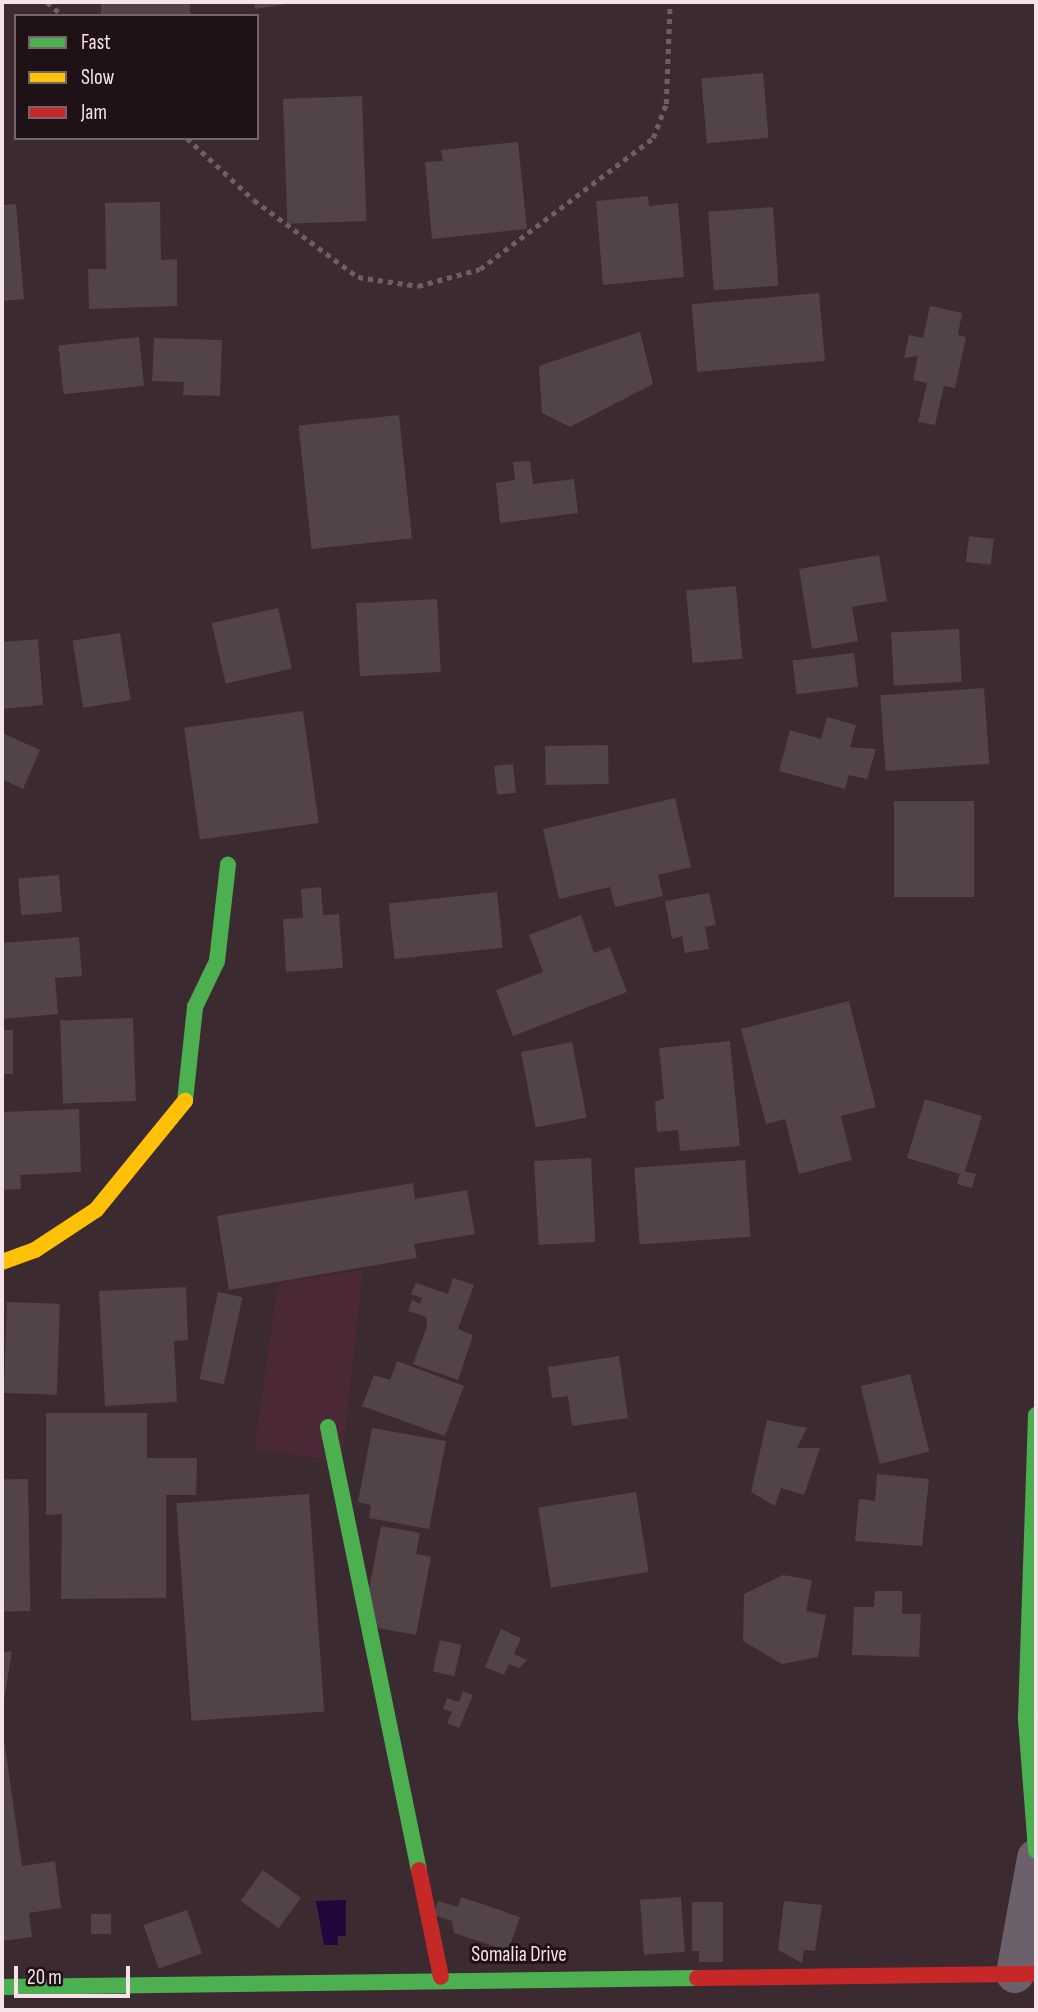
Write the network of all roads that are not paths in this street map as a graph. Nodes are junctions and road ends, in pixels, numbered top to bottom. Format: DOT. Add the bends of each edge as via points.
graph roads {
  1 [pos="228,865"];
  2 [pos="2,1262"];
  3 [pos="1036,1415"];
  4 [pos="328,1427"];
  5 [pos="1036,1851"];
  6 [pos="1036,1858"];
  7 [pos="1026,1974"];
  8 [pos="441,1976"];
  9 [pos="2,1987"];
  1 -- 2 [label="street" via="217,961 195,1007 188,1097 96,1210 35,1250"];
  3 -- 5 [label="street" via="1026,1720"];
  4 -- 8 [label="street"];
  6 -- 7 [label="street"];
  7 -- 8 [label="street, Somalia Drive"];
  8 -- 9 [label="street, Somalia Drive"];
}
